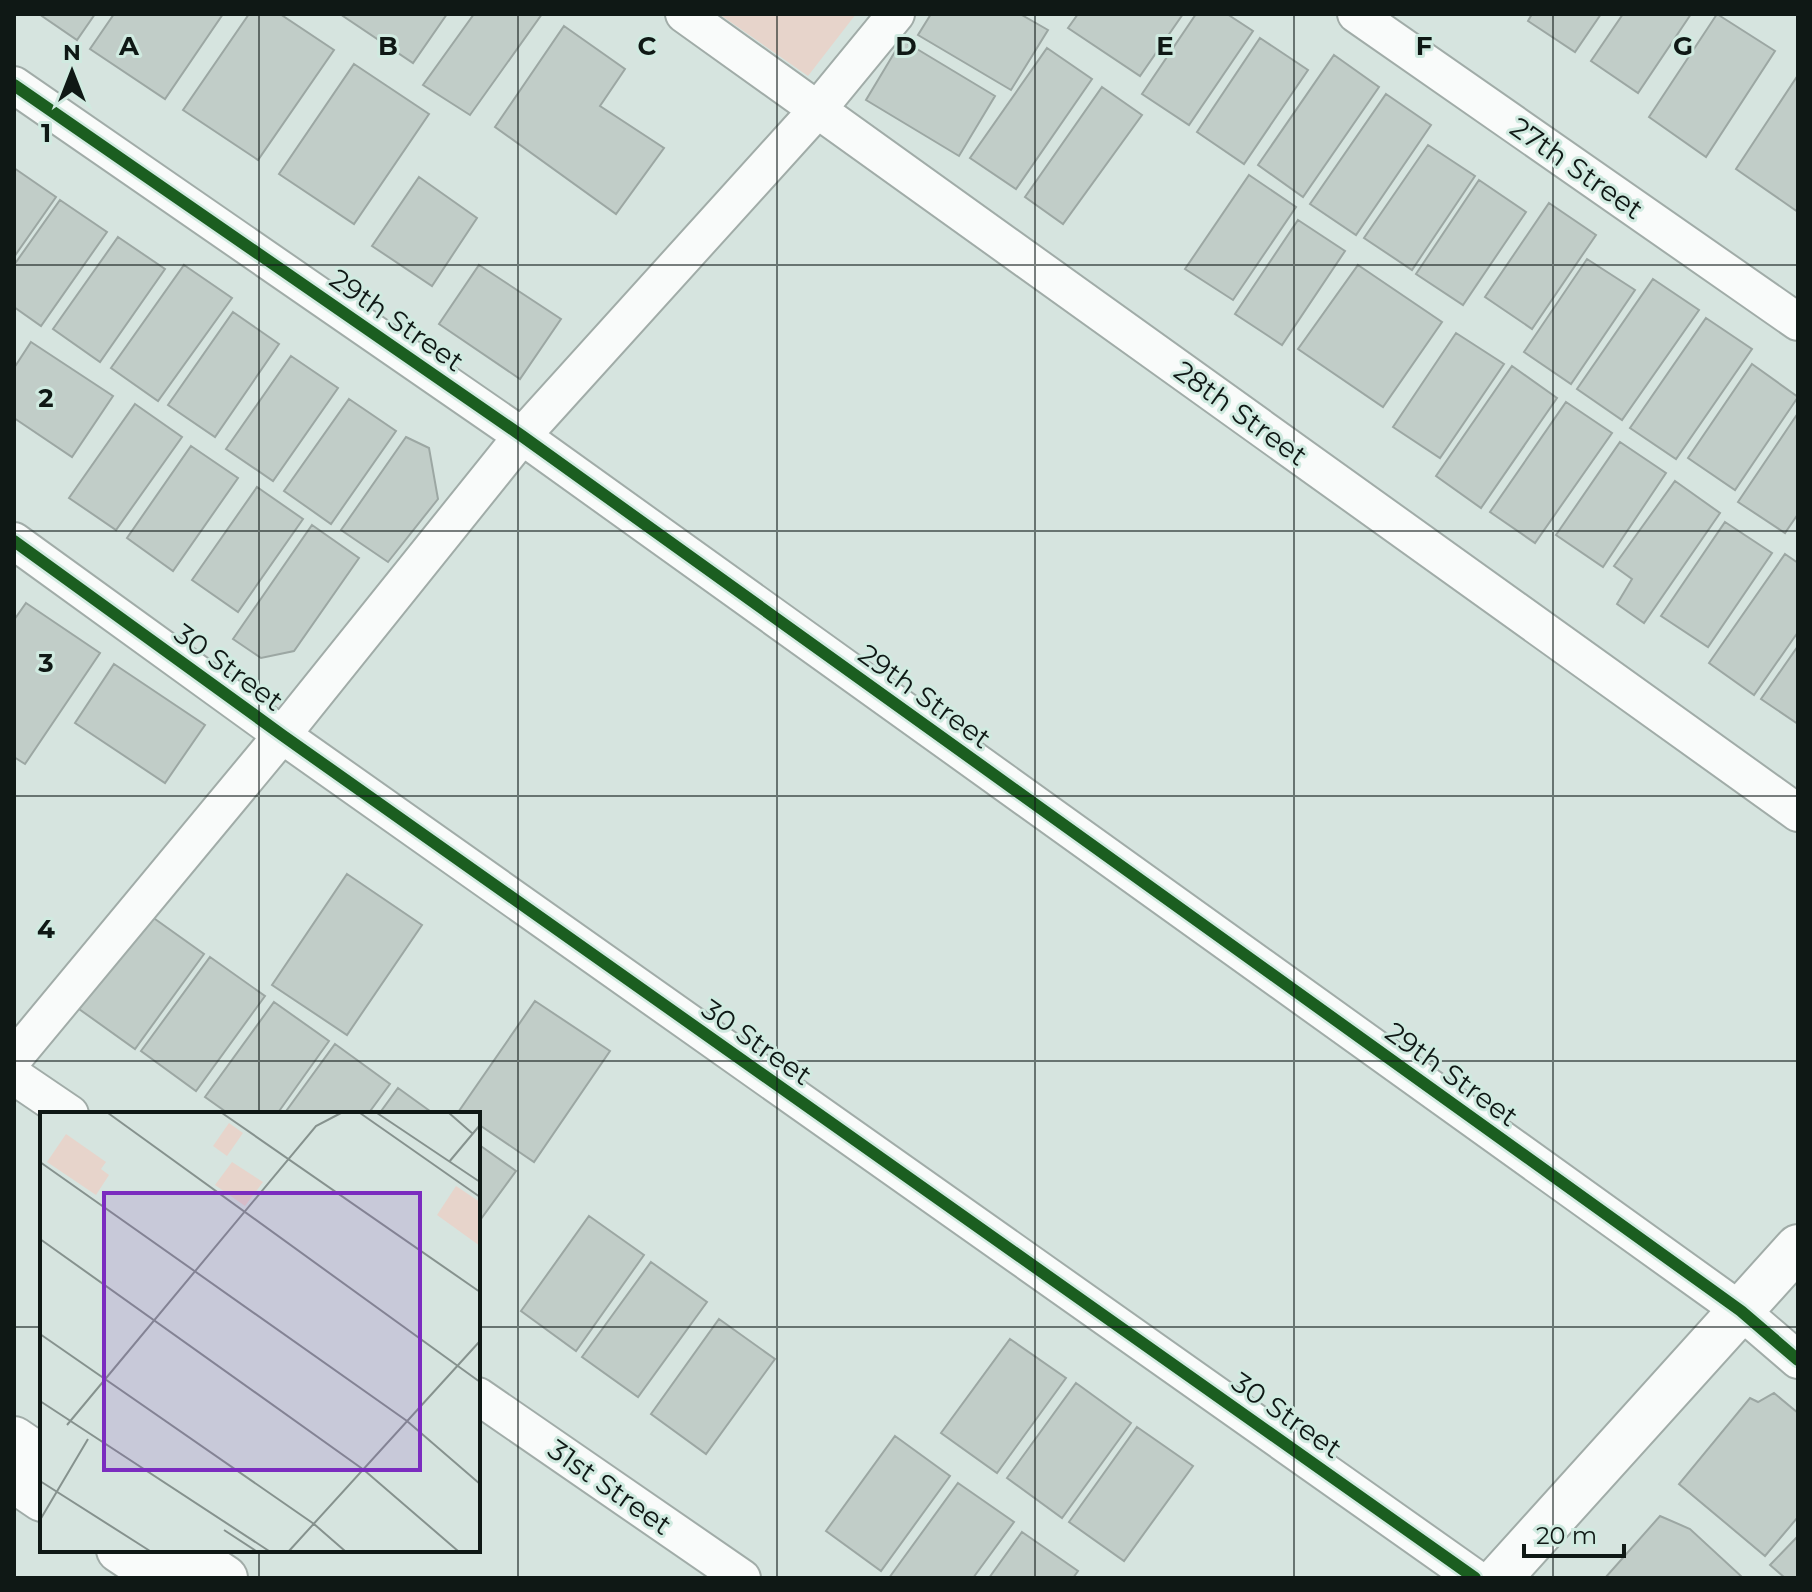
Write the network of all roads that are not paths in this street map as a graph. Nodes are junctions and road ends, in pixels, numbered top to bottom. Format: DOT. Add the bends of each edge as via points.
graph roads {
  1 [pos="684,14"];
  2 [pos="896,14"];
  3 [pos="1356,14"];
  4 [pos="14,85"];
  5 [pos="818,109"];
  6 [pos="1798,322"];
  7 [pos="522,436"];
  8 [pos="14,541"];
  9 [pos="282,735"];
  10 [pos="1798,813"];
  11 [pos="14,1058"];
  12 [pos="14,1076"];
  13 [pos="67,1112"];
  14 [pos="1798,1247"];
  15 [pos="1741,1311"];
  16 [pos="1798,1360"];
  17 [pos="480,1397"];
  18 [pos="14,1439"];
  19 [pos="40,1457"];
  20 [pos="14,1480"];
  21 [pos="40,1498"];
  22 [pos="122,1552"];
  23 [pos="186,1552"];
  24 [pos="161,1578"];
  25 [pos="225,1578"];
  26 [pos="742,1578"];
  27 [pos="1475,1578"];
  28 [pos="1499,1578"];
  1 -- 5 [label="street, 28th Street"];
  2 -- 5 [label="street"];
  3 -- 6 [label="street, 27th Street"];
  4 -- 7 [label="street, 29th Street"];
  5 -- 7 [label="street"];
  5 -- 10 [label="street, 28th Street"];
  7 -- 9 [label="street"];
  7 -- 15 [label="street, 29th Street"];
  8 -- 9 [label="street, 30 Street"];
  9 -- 11 [label="street"];
  9 -- 27 [label="street, 30 Street"];
  12 -- 13 [label="street"];
  14 -- 15 [label="main road"];
  15 -- 16 [label="street, 29th Street"];
  15 -- 28 [label="main road"];
  17 -- 26 [label="street, 31st Street"];
  18 -- 19 [label="main road"];
  20 -- 21 [label="main road"];
  22 -- 24 [label="main road"];
  23 -- 25 [label="main road"];
}
